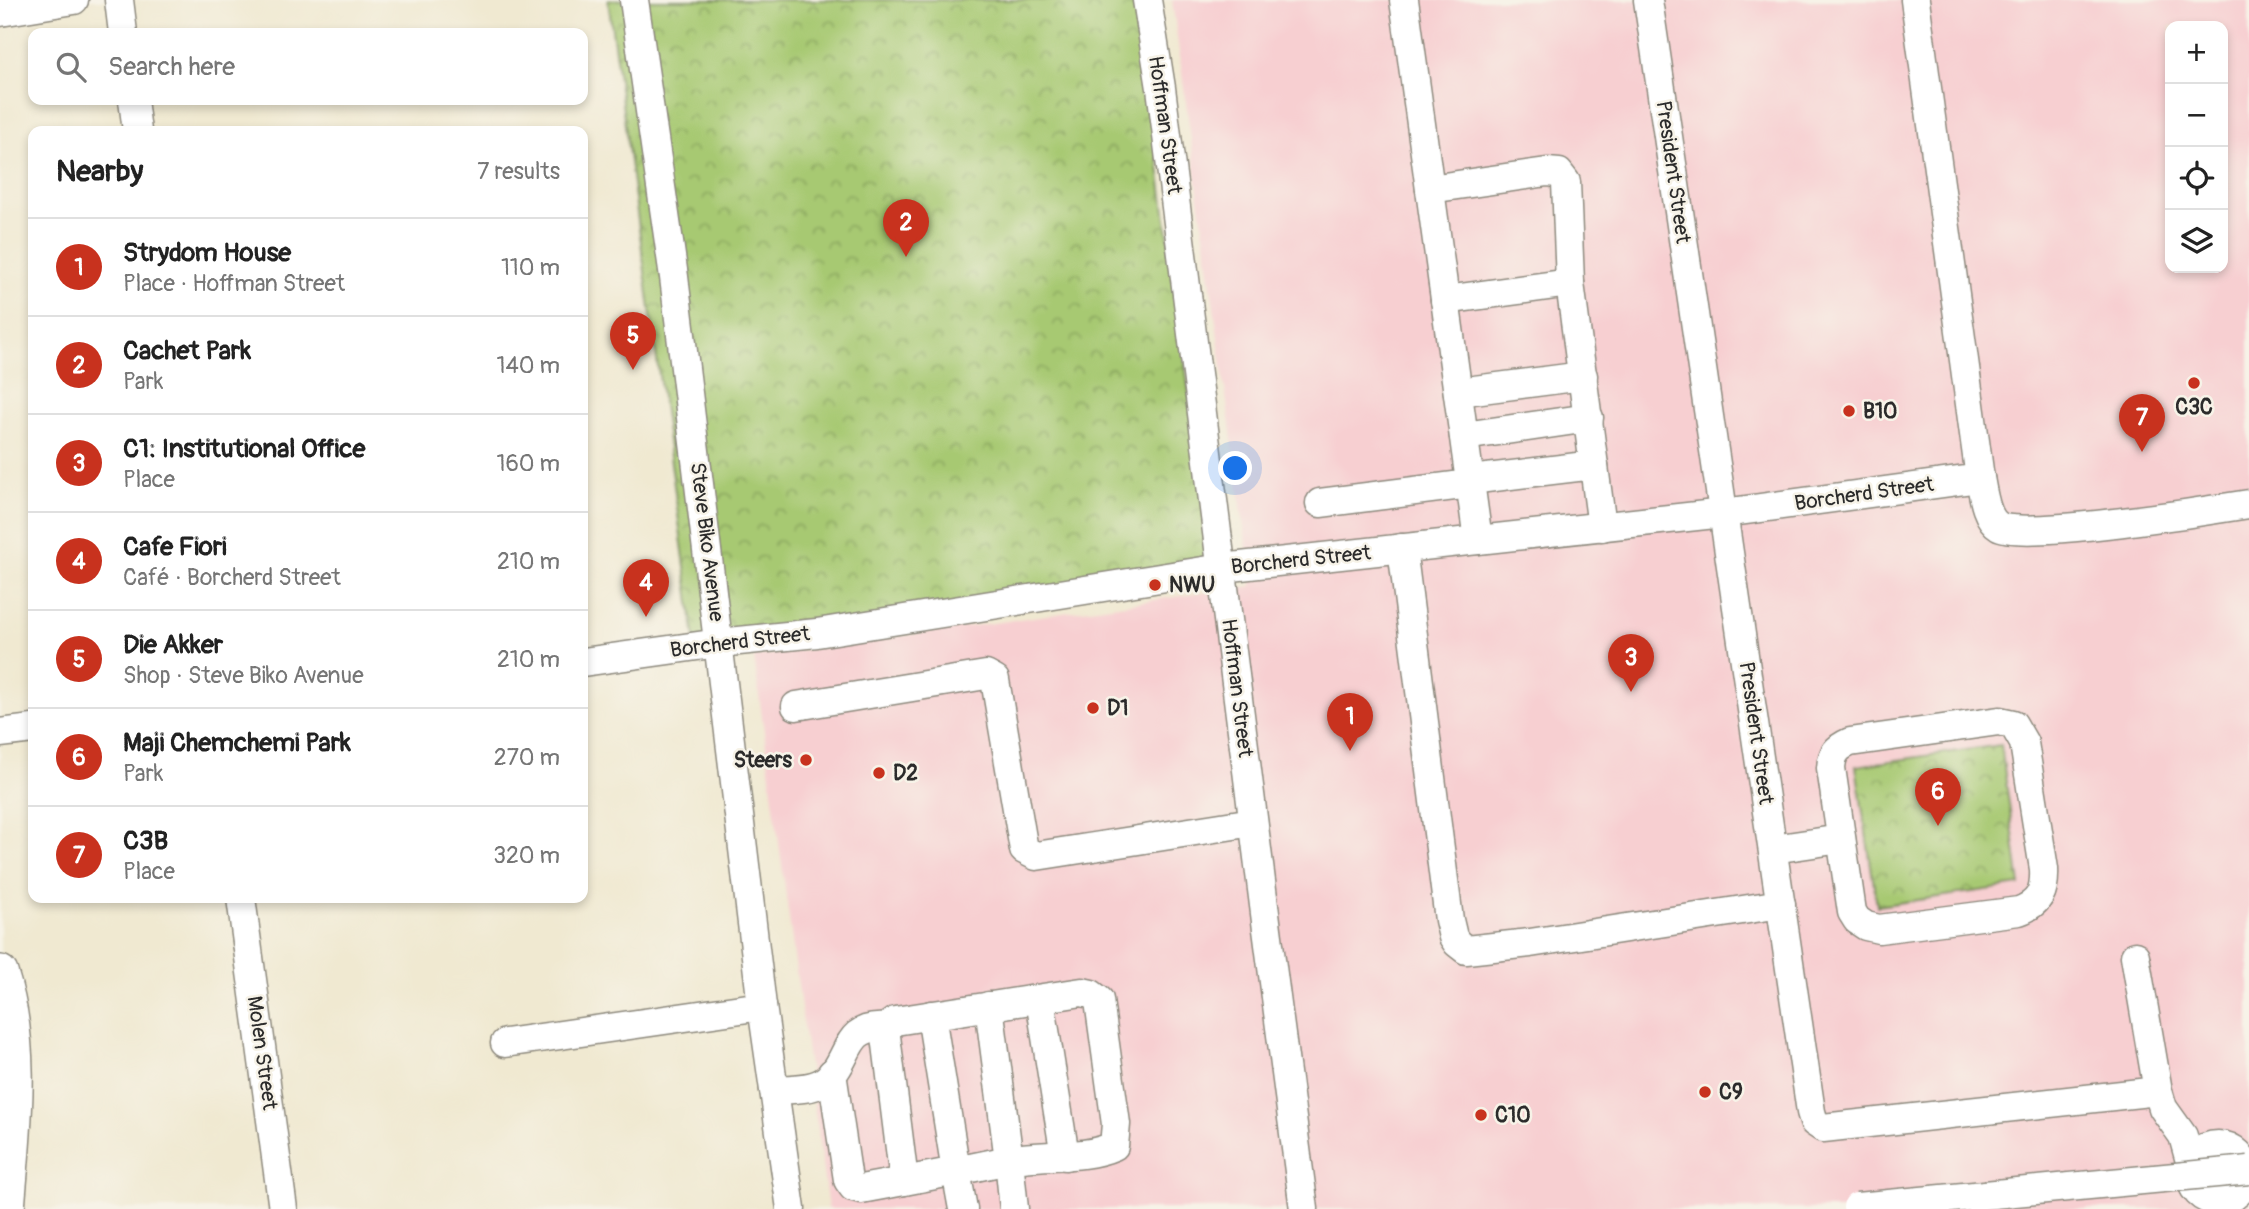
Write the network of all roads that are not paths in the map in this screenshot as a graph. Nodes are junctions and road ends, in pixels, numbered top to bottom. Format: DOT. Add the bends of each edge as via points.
graph roads {
  1 [pos="74,0"];
  2 [pos="119,0"];
  3 [pos="634,0"];
  4 [pos="1147,0"];
  5 [pos="1404,0"];
  6 [pos="1648,0"];
  7 [pos="1915,0"];
  8 [pos="0,12"];
  9 [pos="122,28"];
  10 [pos="134,105"];
  11 [pos="136,126"];
  12 [pos="1430,189"];
  13 [pos="1570,283"];
  14 [pos="1445,300"];
  15 [pos="1583,376"];
  16 [pos="1458,392"];
  17 [pos="1589,418"];
  18 [pos="1464,436"];
  19 [pos="1594,465"];
  20 [pos="1980,478"];
  21 [pos="1470,482"];
  22 [pos="1320,503"];
  23 [pos="2249,504"];
  24 [pos="1724,513"];
  25 [pos="1602,527"];
  26 [pos="1478,540"];
  27 [pos="1402,548"];
  28 [pos="1222,568"];
  29 [pos="719,643"];
  30 [pos="588,661"];
  31 [pos="796,706"];
  32 [pos="28,730"];
  33 [pos="0,733"];
  34 [pos="1253,822"];
  35 [pos="1841,839"];
  36 [pos="1773,849"];
  37 [pos="242,903"];
  38 [pos="1781,904"];
  39 [pos="2135,956"];
  40 [pos="0,974"];
  41 [pos="1040,999"];
  42 [pos="762,1006"];
  43 [pos="989,1006"];
  44 [pos="931,1015"];
  45 [pos="885,1028"];
  46 [pos="505,1043"];
  47 [pos="832,1073"];
  48 [pos="774,1090"];
  49 [pos="2158,1091"];
  50 [pos="1065,1156"];
  51 [pos="1009,1160"];
  52 [pos="2246,1161"];
  53 [pos="2191,1165"];
  54 [pos="956,1171"];
  55 [pos="904,1181"];
  56 [pos="2214,1204"];
  57 [pos="1851,1208"];
  58 [pos="7,1209"];
  59 [pos="283,1209"];
  60 [pos="791,1209"];
  61 [pos="963,1209"];
  62 [pos="1014,1209"];
  63 [pos="1304,1209"];
  1 -- 8 [label="street"];
  2 -- 9 [label="street"];
  3 -- 29 [label="street, Steve Biko Avenue"];
  4 -- 28 [label="street, Hoffman Street"];
  5 -- 12 [label="street"];
  6 -- 24 [label="street, President Street"];
  7 -- 20 [label="street"];
  10 -- 11 [label="street"];
  12 -- 13 [label="street" via="1559,173 1566,182"];
  12 -- 14 [label="street"];
  13 -- 14 [label="street"];
  13 -- 15 [label="street"];
  14 -- 16 [label="street"];
  15 -- 16 [label="street"];
  15 -- 17 [label="street"];
  16 -- 18 [label="street"];
  17 -- 18 [label="street"];
  17 -- 19 [label="street"];
  18 -- 21 [label="street"];
  19 -- 21 [label="street"];
  19 -- 25 [label="street"];
  20 -- 23 [label="street" via="1992,518 2013,530 2110,523"];
  20 -- 24 [label="street, Borcherd Street"];
  21 -- 22 [label="street"];
  21 -- 26 [label="street"];
  24 -- 25 [label="street, Borcherd Street"];
  24 -- 36 [label="street, President Street"];
  25 -- 26 [label="street, Borcherd Street"];
  26 -- 27 [label="street, Borcherd Street"];
  27 -- 28 [label="street, Borcherd Street"];
  27 -- 38 [label="street" via="1449,920 1457,943 1466,950 1530,943"];
  28 -- 29 [label="street, Borcherd Street" via="817,633"];
  28 -- 34 [label="street, Hoffman Street"];
  29 -- 30 [label="street, Borcherd Street"];
  29 -- 42 [label="street, Steve Biko Avenue"];
  31 -- 34 [label="street" via="986,675 995,680 1024,850 1036,856"];
  32 -- 33 [label="street"];
  34 -- 63 [label="street, Hoffman Street"];
  35 -- 35 [label="street" via="1830,768 1839,747 1999,721 2013,724 2024,743 2045,884 2039,898 2019,911 1879,929 1866,926 1852,912"];
  35 -- 36 [label="street"];
  36 -- 38 [label="street, President Street"];
  37 -- 59 [label="street, Molen Street"];
  38 -- 49 [label="street, President Street" via="1811,1112 1814,1122 1823,1128"];
  39 -- 49 [label="street"];
  40 -- 58 [label="main road" via="14,1034 16,1070"];
  41 -- 43 [label="street"];
  41 -- 50 [label="street"];
  41 -- 50 [label="street" via="1082,992 1095,996 1100,1008 1116,1124 1114,1146"];
  42 -- 46 [label="street"];
  42 -- 48 [label="street, Steve Biko Avenue"];
  43 -- 44 [label="street"];
  43 -- 51 [label="street"];
  44 -- 45 [label="street" via="895,1021"];
  44 -- 54 [label="street"];
  45 -- 47 [label="street" via="860,1031"];
  45 -- 55 [label="street"];
  47 -- 48 [label="street" via="822,1083"];
  47 -- 55 [label="street" via="848,1180 861,1188"];
  48 -- 60 [label="street, Steve Biko Avenue"];
  49 -- 53 [label="street" via="2163,1108 2183,1136"];
  50 -- 51 [label="street"];
  51 -- 54 [label="street"];
  51 -- 62 [label="street"];
  52 -- 53 [label="street" via="2225,1146 2210,1146 2198,1153"];
  52 -- 56 [label="street" via="2239,1190"];
  52 -- 57 [label="street, bridge"];
  53 -- 56 [label="street" via="2196,1191"];
  54 -- 55 [label="street"];
  54 -- 61 [label="street"];
}
